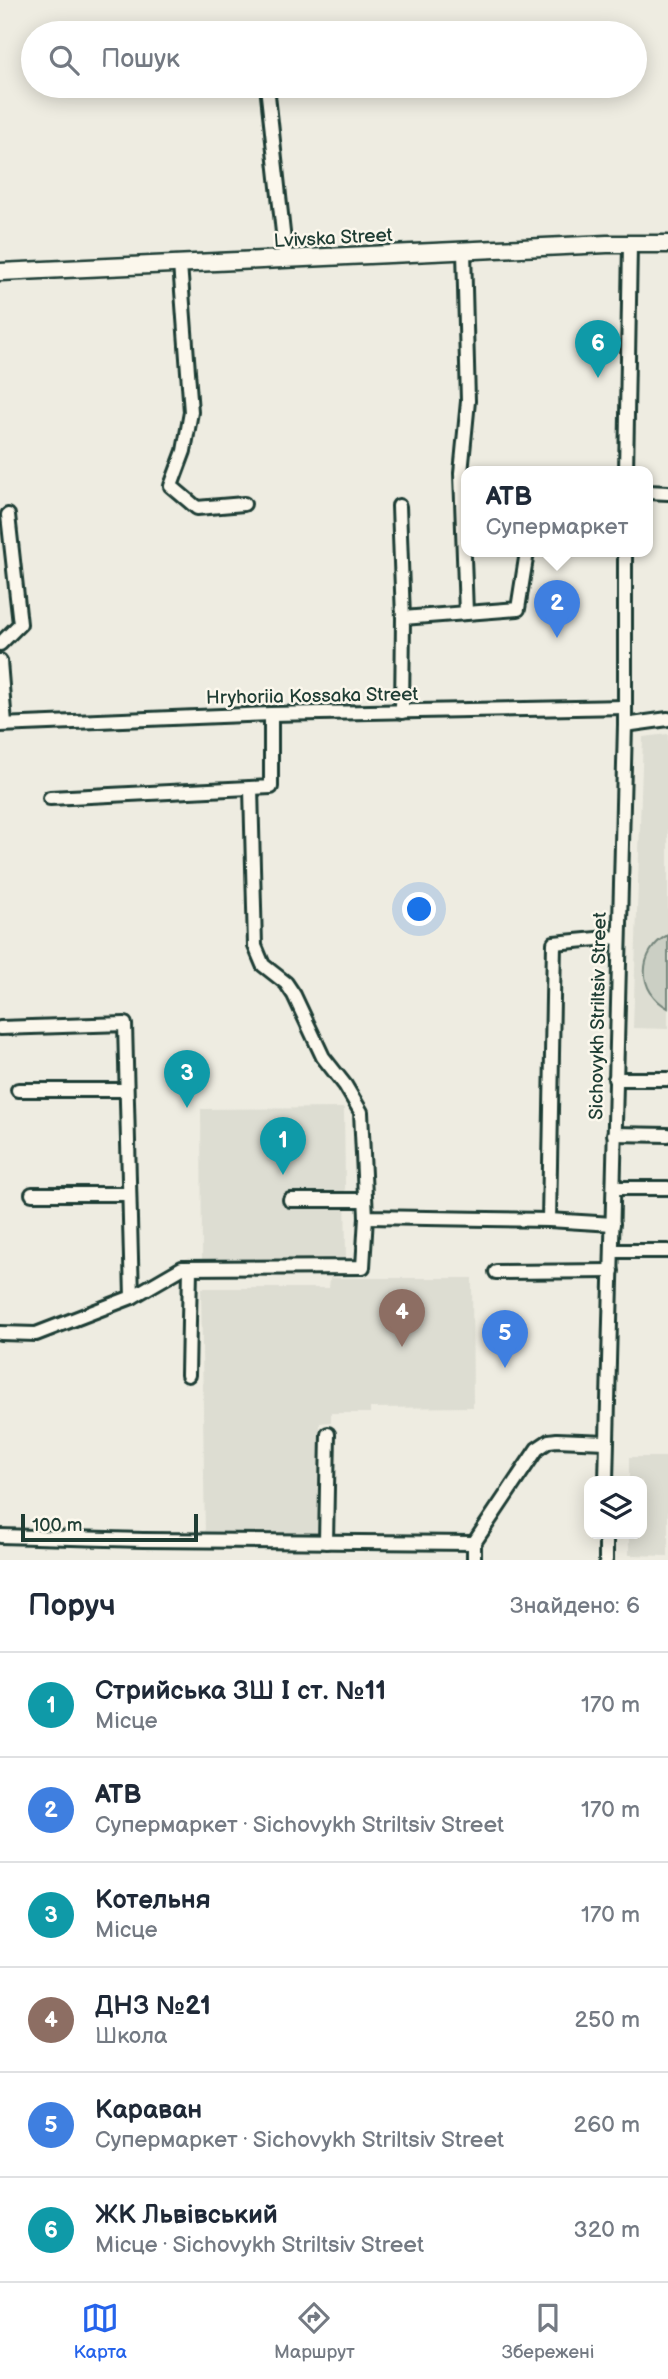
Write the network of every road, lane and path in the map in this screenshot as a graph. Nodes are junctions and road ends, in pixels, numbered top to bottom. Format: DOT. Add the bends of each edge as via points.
graph roads {
  1 [pos="268,98"];
  2 [pos="668,244"];
  3 [pos="631,245"];
  4 [pos="464,251"];
  5 [pos="286,260"];
  6 [pos="180,264"];
  7 [pos="0,272"];
  8 [pos="462,466"];
  9 [pos="625,466"];
  10 [pos="244,503"];
  11 [pos="399,506"];
  12 [pos="8,515"];
  13 [pos="464,557"];
  14 [pos="526,557"];
  15 [pos="625,557"];
  16 [pos="466,613"];
  17 [pos="403,618"];
  18 [pos="0,644"];
  19 [pos="0,661"];
  20 [pos="625,707"];
  21 [pos="402,712"];
  22 [pos="271,714"];
  23 [pos="668,719"];
  24 [pos="2,724"];
  25 [pos="625,725"];
  26 [pos="251,788"];
  27 [pos="50,798"];
  28 [pos="618,937"];
  29 [pos="0,1028"];
  30 [pos="615,1079"];
  31 [pos="668,1079"];
  32 [pos="18,1090"];
  33 [pos="125,1090"];
  34 [pos="614,1134"];
  35 [pos="668,1135"];
  36 [pos="614,1188"];
  37 [pos="668,1188"];
  38 [pos="32,1194"];
  39 [pos="129,1194"];
  40 [pos="290,1200"];
  41 [pos="365,1200"];
  42 [pos="366,1217"];
  43 [pos="549,1220"];
  44 [pos="613,1224"];
  45 [pos="612,1251"];
  46 [pos="668,1251"];
  47 [pos="190,1268"];
  48 [pos="612,1271"];
  49 [pos="495,1272"];
  50 [pos="131,1297"];
  51 [pos="0,1333"];
  52 [pos="188,1375"];
  53 [pos="328,1434"];
  54 [pos="606,1442"];
  55 [pos="606,1476"];
  56 [pos="0,1536"];
  57 [pos="606,1539"];
  58 [pos="326,1542"];
  59 [pos="474,1543"];
  60 [pos="474,1560"];
  61 [pos="606,1560"];
  1 -- 5 [label="street"];
  2 -- 3 [label="main road, Lvivska Street"];
  3 -- 4 [label="main road, Lvivska Street"];
  3 -- 9 [label="street"];
  4 -- 5 [label="main road, Lvivska Street"];
  4 -- 8 [label="street" via="468,401"];
  5 -- 6 [label="main road, Lvivska Street"];
  6 -- 7 [label="main road, Lvivska Street"];
  6 -- 10 [label="street" via="191,412 171,486 197,508"];
  11 -- 17 [label="street"];
  12 -- 18 [label="street" via="20,624"];
  13 -- 16 [label="street"];
  14 -- 16 [label="street" via="518,609"];
  15 -- 20 [label="street, Sichovykh Striltsiv Street"];
  16 -- 17 [label="street"];
  17 -- 21 [label="street"];
  19 -- 24 [label="street"];
  20 -- 21 [label="street, Hryhoriia Kossaka Street"];
  20 -- 25 [label="street, Sichovykh Striltsiv Street"];
  21 -- 22 [label="street, Hryhoriia Kossaka Street"];
  22 -- 24 [label="street, Hryhoriia Kossaka Street"];
  22 -- 26 [label="street" via="271,787"];
  23 -- 25 [label="street"];
  25 -- 28 [label="street, Sichovykh Striltsiv Street"];
  26 -- 27 [label="street"];
  26 -- 41 [label="street" via="255,946 264,965 294,995 323,1057 361,1112"];
  28 -- 30 [label="street, Sichovykh Striltsiv Street"];
  28 -- 43 [label="street" via="554,943"];
  29 -- 33 [label="street" via="125,1024"];
  30 -- 31 [label="street"];
  30 -- 34 [label="street, Sichovykh Striltsiv Street"];
  32 -- 33 [label="street"];
  33 -- 39 [label="street"];
  34 -- 35 [label="street"];
  34 -- 36 [label="street, Sichovykh Striltsiv Street"];
  36 -- 37 [label="street"];
  36 -- 44 [label="street, Sichovykh Striltsiv Street"];
  38 -- 39 [label="street"];
  39 -- 50 [label="street"];
  40 -- 41 [label="street"];
  41 -- 42 [label="street"];
  42 -- 43 [label="street"];
  42 -- 47 [label="street" via="363,1267"];
  43 -- 44 [label="street"];
  44 -- 45 [label="street, Sichovykh Striltsiv Street"];
  45 -- 46 [label="street"];
  45 -- 48 [label="street, Sichovykh Striltsiv Street"];
  47 -- 50 [label="street" via="182,1268"];
  47 -- 52 [label="street"];
  48 -- 49 [label="street"];
  48 -- 54 [label="street, Sichovykh Striltsiv Street"];
  50 -- 51 [label="street" via="37,1334"];
  53 -- 58 [label="street"];
  54 -- 55 [label="street, Sichovykh Striltsiv Street"];
  54 -- 59 [label="street" via="557,1440 542,1444"];
  56 -- 58 [label="street"];
  57 -- 61 [label="street"];
  58 -- 59 [label="street"];
  59 -- 60 [label="street"];
}
